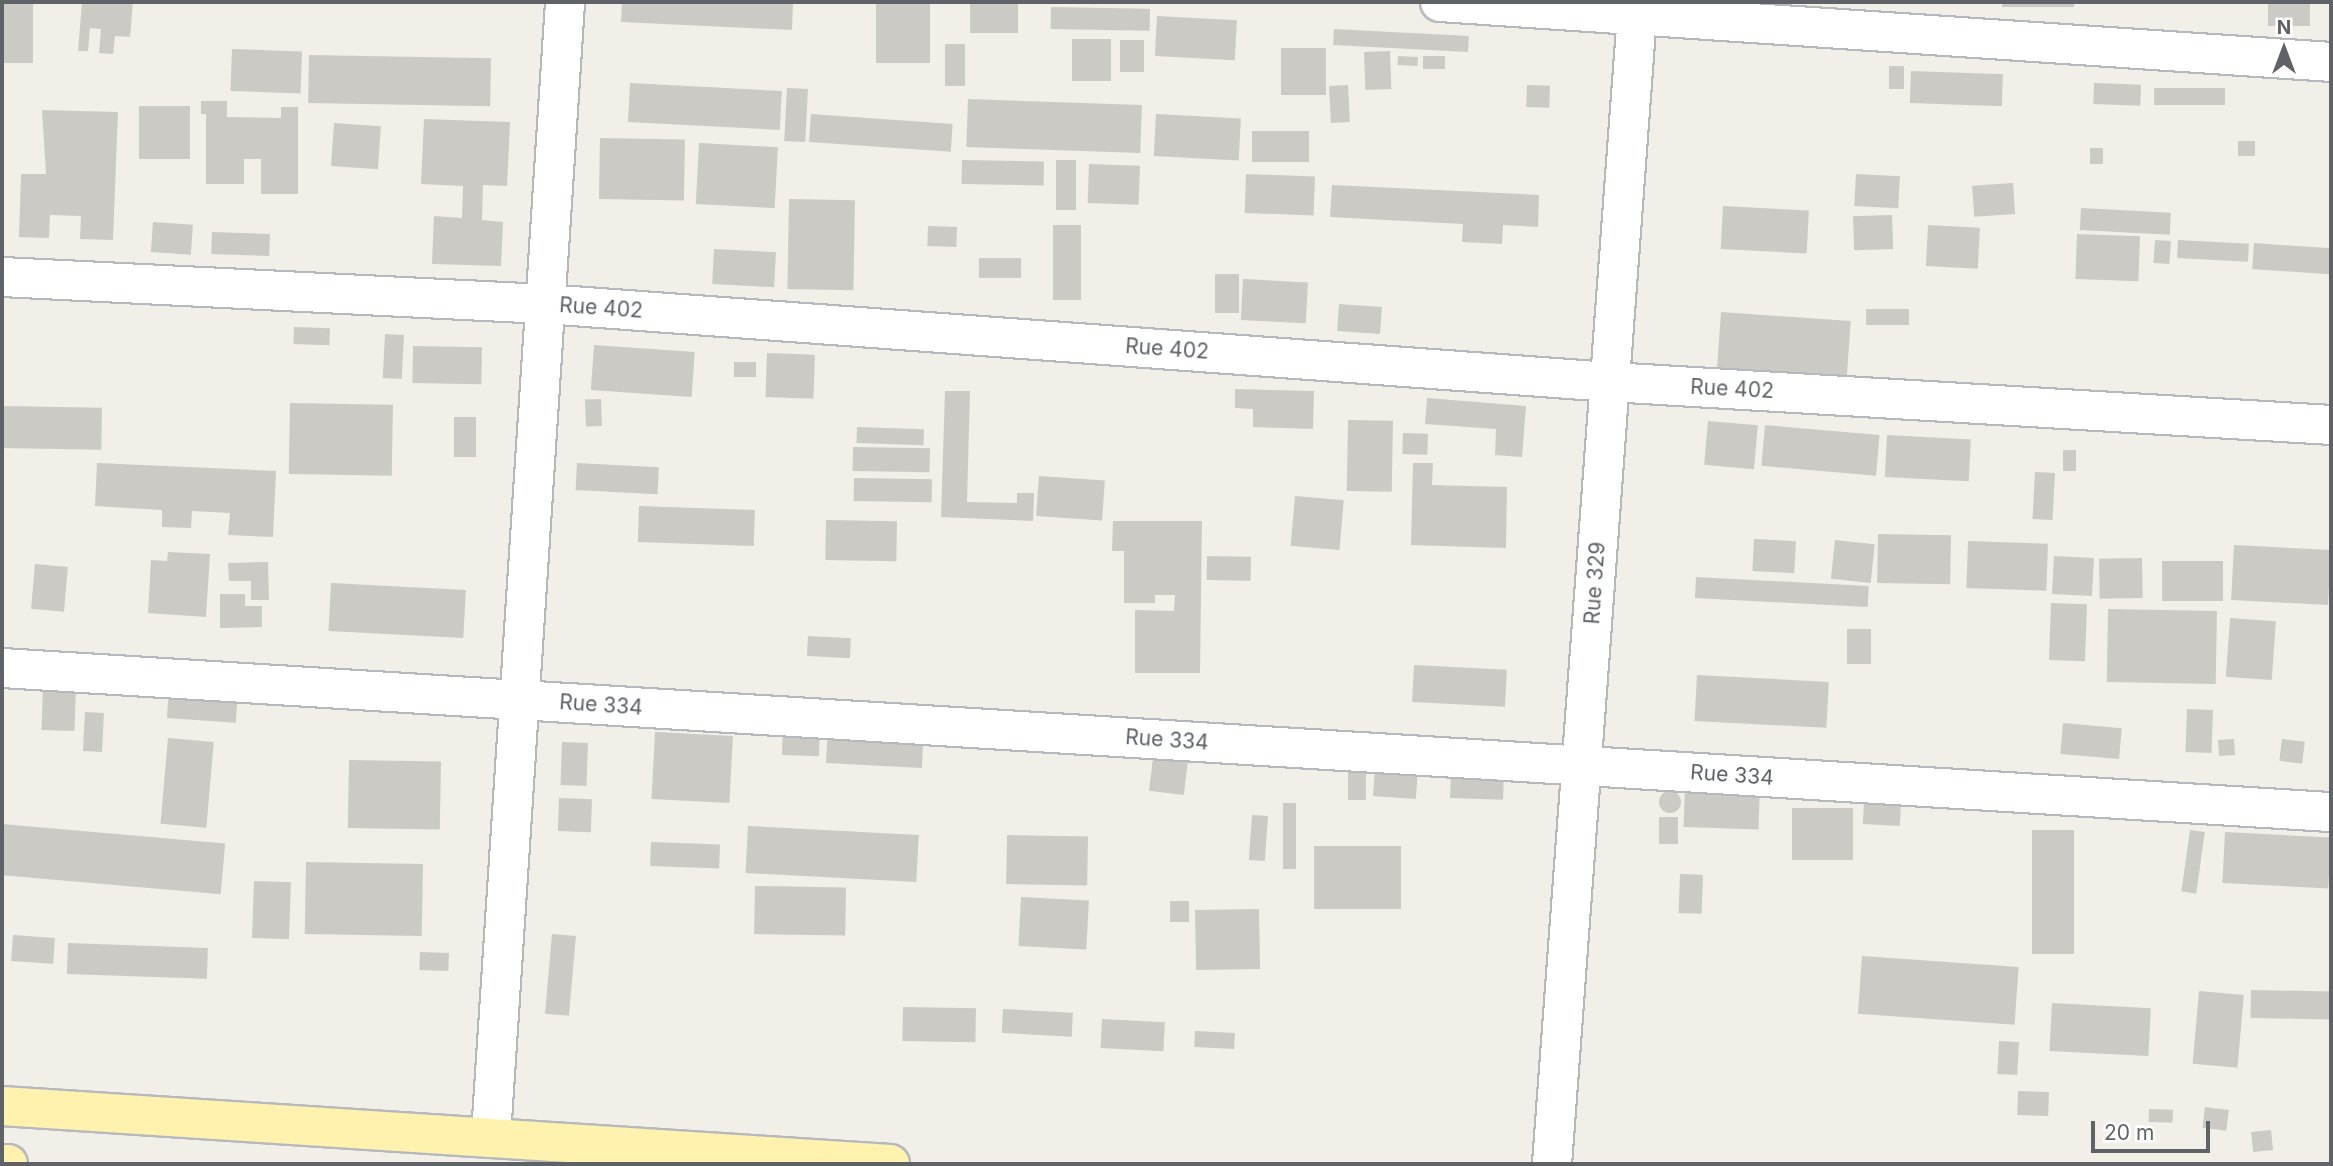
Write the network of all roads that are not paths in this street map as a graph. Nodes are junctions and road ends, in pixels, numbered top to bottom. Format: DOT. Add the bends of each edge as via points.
graph roads {
  1 [pos="565,2"];
  2 [pos="1440,2"];
  3 [pos="1638,8"];
  4 [pos="2331,62"];
  5 [pos="2,277"];
  6 [pos="545,304"];
  7 [pos="1610,382"];
  8 [pos="2331,425"];
  9 [pos="2,668"];
  10 [pos="519,699"];
  11 [pos="1582,765"];
  12 [pos="2331,812"];
  13 [pos="2,1106"];
  14 [pos="491,1135"];
  15 [pos="2,1164"];
  16 [pos="8,1164"];
  17 [pos="890,1164"];
  18 [pos="1552,1164"];
  1 -- 6 [label="street"];
  2 -- 3 [label="street"];
  3 -- 4 [label="street"];
  3 -- 7 [label="street, Rue 329"];
  5 -- 6 [label="street, Rue 402"];
  6 -- 7 [label="street, Rue 402"];
  6 -- 10 [label="street"];
  7 -- 8 [label="street, Rue 402"];
  7 -- 11 [label="street, Rue 329"];
  9 -- 10 [label="street, Rue 334"];
  10 -- 11 [label="street, Rue 334"];
  10 -- 14 [label="street"];
  11 -- 12 [label="street, Rue 334"];
  11 -- 18 [label="street, Rue 329"];
  13 -- 14 [label="main road"];
  14 -- 17 [label="main road"];
  15 -- 16 [label="main road"];
}
